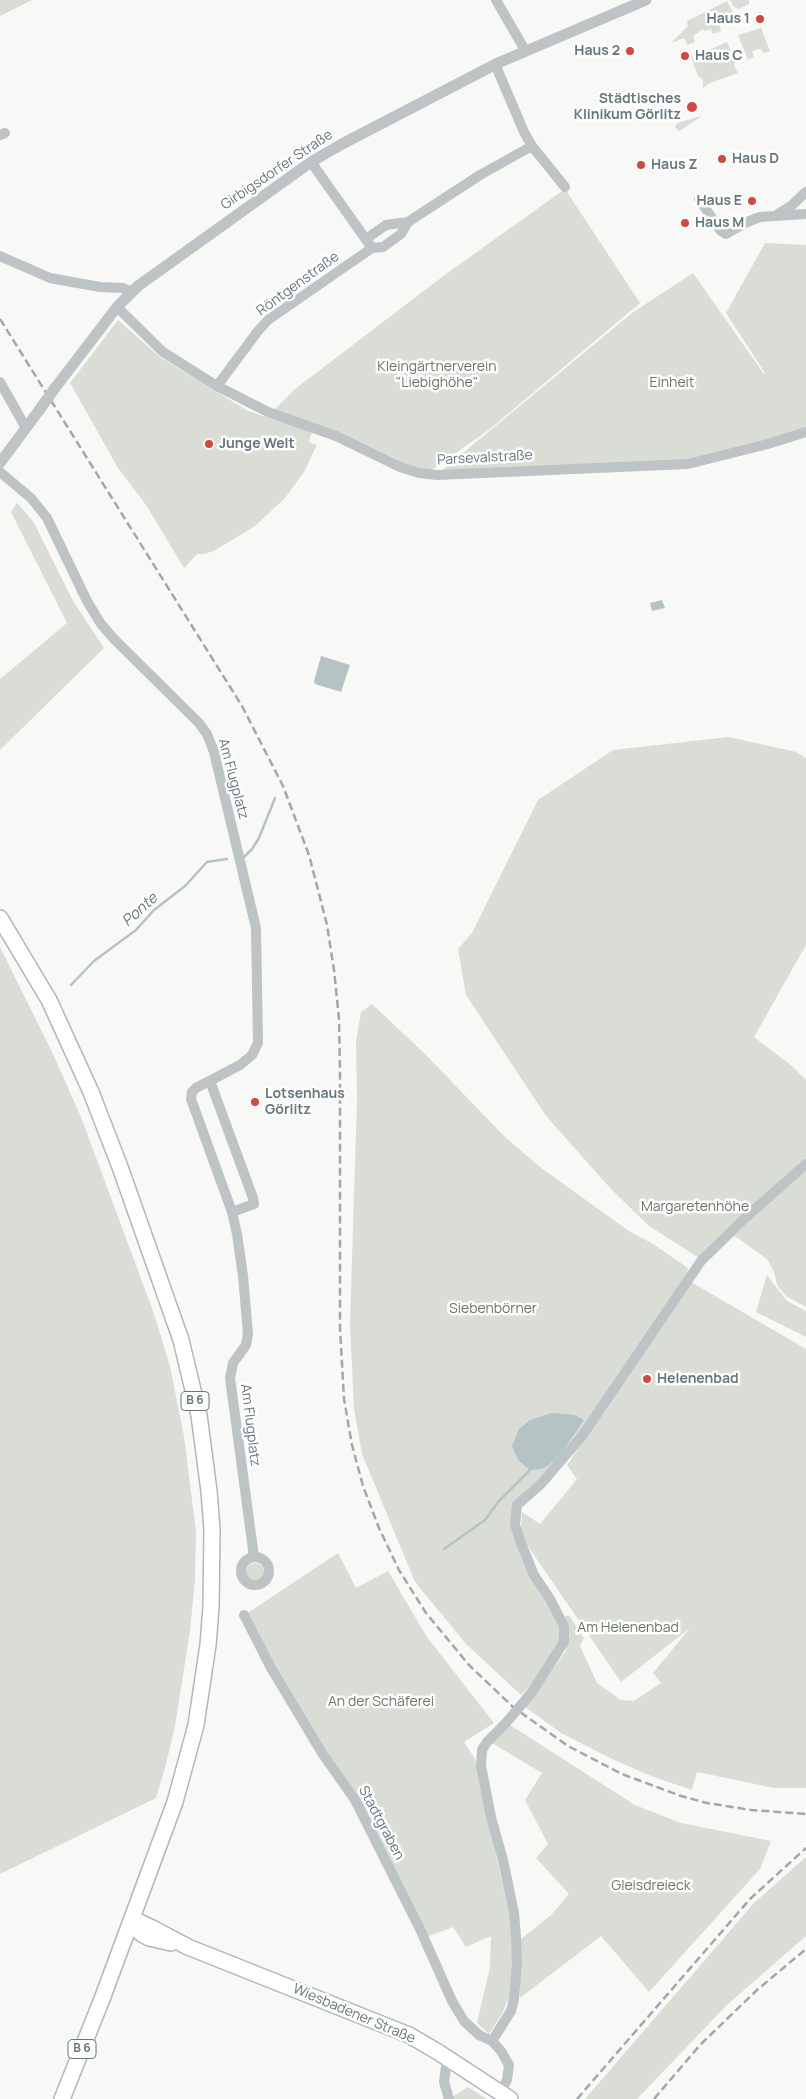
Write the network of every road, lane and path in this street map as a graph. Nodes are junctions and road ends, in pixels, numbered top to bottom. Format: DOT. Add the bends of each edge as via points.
graph roads {
  1 [pos="496,0"];
  2 [pos="646,0"];
  3 [pos="525,50"];
  4 [pos="495,64"];
  5 [pos="532,146"];
  6 [pos="311,162"];
  7 [pos="565,187"];
  8 [pos="806,192"];
  9 [pos="699,199"];
  10 [pos="778,214"];
  11 [pos="806,214"];
  12 [pos="408,222"];
  13 [pos="369,243"];
  14 [pos="0,256"];
  15 [pos="132,292"];
  16 [pos="117,307"];
  17 [pos="0,382"];
  18 [pos="217,386"];
  19 [pos="26,428"];
  20 [pos="806,432"];
  21 [pos="0,463"];
  22 [pos="0,472"];
  23 [pos="0,918"];
  24 [pos="210,1081"];
  25 [pos="806,1164"];
  26 [pos="232,1212"];
  27 [pos="254,1557"];
  28 [pos="244,1615"];
  29 [pos="133,1920"];
  30 [pos="149,1938"];
  31 [pos="188,1947"];
  32 [pos="117,1961"];
  33 [pos="492,2041"];
  34 [pos="450,2059"];
  35 [pos="505,2096"];
  36 [pos="62,2099"];
  37 [pos="449,2099"];
  1 -- 3 [label="street"];
  2 -- 3 [label="street, Girbigsdorfer Straße"];
  3 -- 4 [label="street, Girbigsdorfer Straße"];
  4 -- 5 [label="street"];
  4 -- 6 [label="street, Girbigsdorfer Straße"];
  5 -- 7 [label="street"];
  5 -- 12 [label="street, Röntgenstraße"];
  6 -- 13 [label="street"];
  6 -- 15 [label="street, Girbigsdorfer Straße"];
  8 -- 10 [label="street"];
  9 -- 10 [label="street" via="726,234 753,219"];
  10 -- 11 [label="street"];
  12 -- 13 [label="street, Röntgenstraße" via="386,226"];
  12 -- 13 [label="street, Röntgenstraße" via="401,234 383,247"];
  13 -- 18 [label="street, Röntgenstraße" via="268,320"];
  14 -- 15 [label="street" via="50,278"];
  15 -- 16 [label="street, Girbigsdorfer Straße"];
  16 -- 18 [label="street, Parsevalstraße" via="163,352"];
  16 -- 19 [label="street, Girbigsdorfer Straße, bridge"];
  17 -- 19 [label="street"];
  18 -- 20 [label="street, Parsevalstraße" via="268,412 336,436 413,472 428,475 688,464"];
  19 -- 21 [label="street, Girbigsdorfer Straße"];
  22 -- 24 [label="street, Am Flugplatz" via="31,498 46,518 101,624 199,723 214,752 256,928 259,1032 258,1044 252,1055"];
  23 -- 29 [label="main road, B 6" via="49,1000 92,1092 180,1340 199,1415 212,1530 208,1645 196,1724 175,1802"];
  24 -- 26 [label="street, Am Flugplatz" via="192,1092 190,1099"];
  24 -- 26 [label="street" via="253,1198 254,1204"];
  25 -- 33 [label="street, bridge" via="701,1261 582,1436 541,1484 517,1505 514,1525 534,1575 564,1626 564,1642 532,1692 482,1750 481,1766 514,1913 517,1964 511,2011"];
  26 -- 27 [label="street, Am Flugplatz" via="244,1276 248,1334 246,1345 233,1363 230,1378"];
  28 -- 33 [label="street, Stadtgraben" via="312,1736 355,1800 452,2001 464,2021 479,2035"];
  29 -- 30 [label="main road" via="136,1929"];
  29 -- 31 [label="main road, Wiesbadener Straße"];
  29 -- 32 [label="main road, B 6"];
  30 -- 31 [label="main road, Wiesbadener Straße"];
  30 -- 32 [label="main road"];
  31 -- 34 [label="main road, Wiesbadener Straße" via="381,2023"];
  32 -- 36 [label="main road, B 6"];
  33 -- 35 [label="street, Stadtgraben" via="509,2065"];
  34 -- 35 [label="main road, Wiesbadener Straße"];
  34 -- 37 [label="street" via="444,2082"];
}
